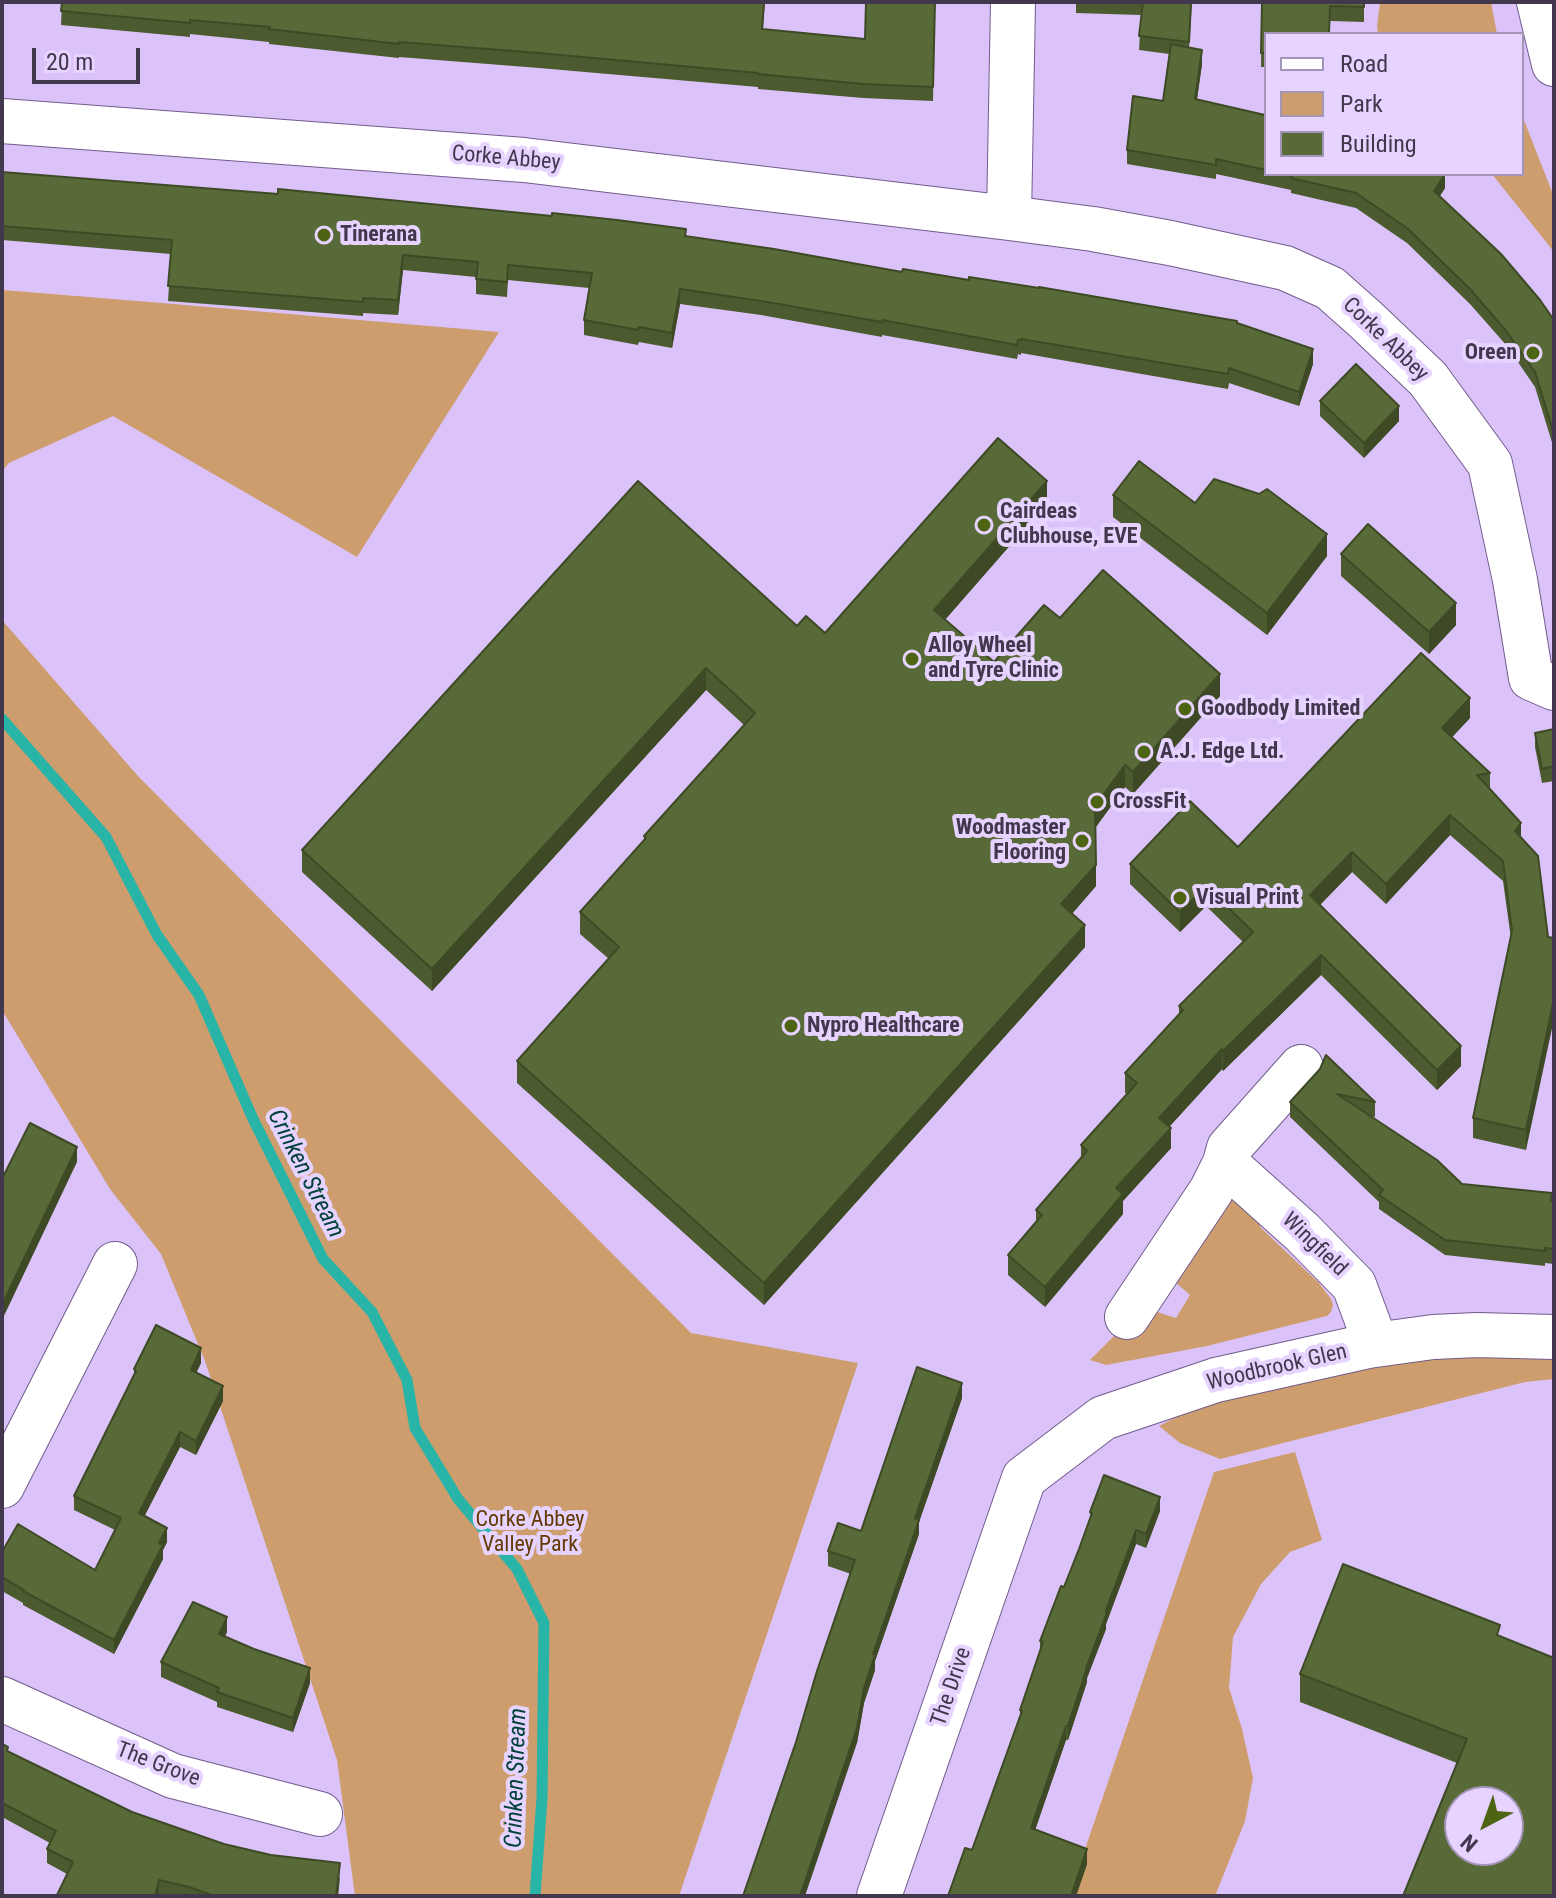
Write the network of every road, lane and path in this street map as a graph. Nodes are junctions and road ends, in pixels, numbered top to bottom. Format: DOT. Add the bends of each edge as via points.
graph roads {
  1 [pos="1013,2"];
  2 [pos="1539,2"];
  3 [pos="1554,64"];
  4 [pos="2,121"];
  5 [pos="1009,218"];
  6 [pos="1554,688"];
  7 [pos="1301,1067"];
  8 [pos="1225,1163"];
  9 [pos="115,1264"];
  10 [pos="1151,1304"];
  11 [pos="1554,1337"];
  12 [pos="1368,1346"];
  13 [pos="1024,1478"];
  14 [pos="2,1486"];
  15 [pos="2,1699"];
  16 [pos="320,1814"];
  17 [pos="879,1896"];
  1 -- 5 [label="street"];
  2 -- 3 [label="street"];
  4 -- 5 [label="street, Corke Abbey" via="524,160"];
  5 -- 6 [label="street, Corke Abbey" via="1093,229 1285,268 1342,298 1428,379 1490,464 1531,678"];
  7 -- 8 [label="street" via="1229,1148"];
  8 -- 10 [label="street"];
  8 -- 12 [label="street, Wingfield" via="1354,1285 1370,1328"];
  9 -- 14 [label="street"];
  11 -- 12 [label="street, Woodbrook Glen" via="1433,1337"];
  12 -- 13 [label="street, Woodbrook Glen" via="1216,1380 1103,1418"];
  13 -- 17 [label="street, The Drive"];
  15 -- 16 [label="street, The Grove" via="173,1776"];
}
